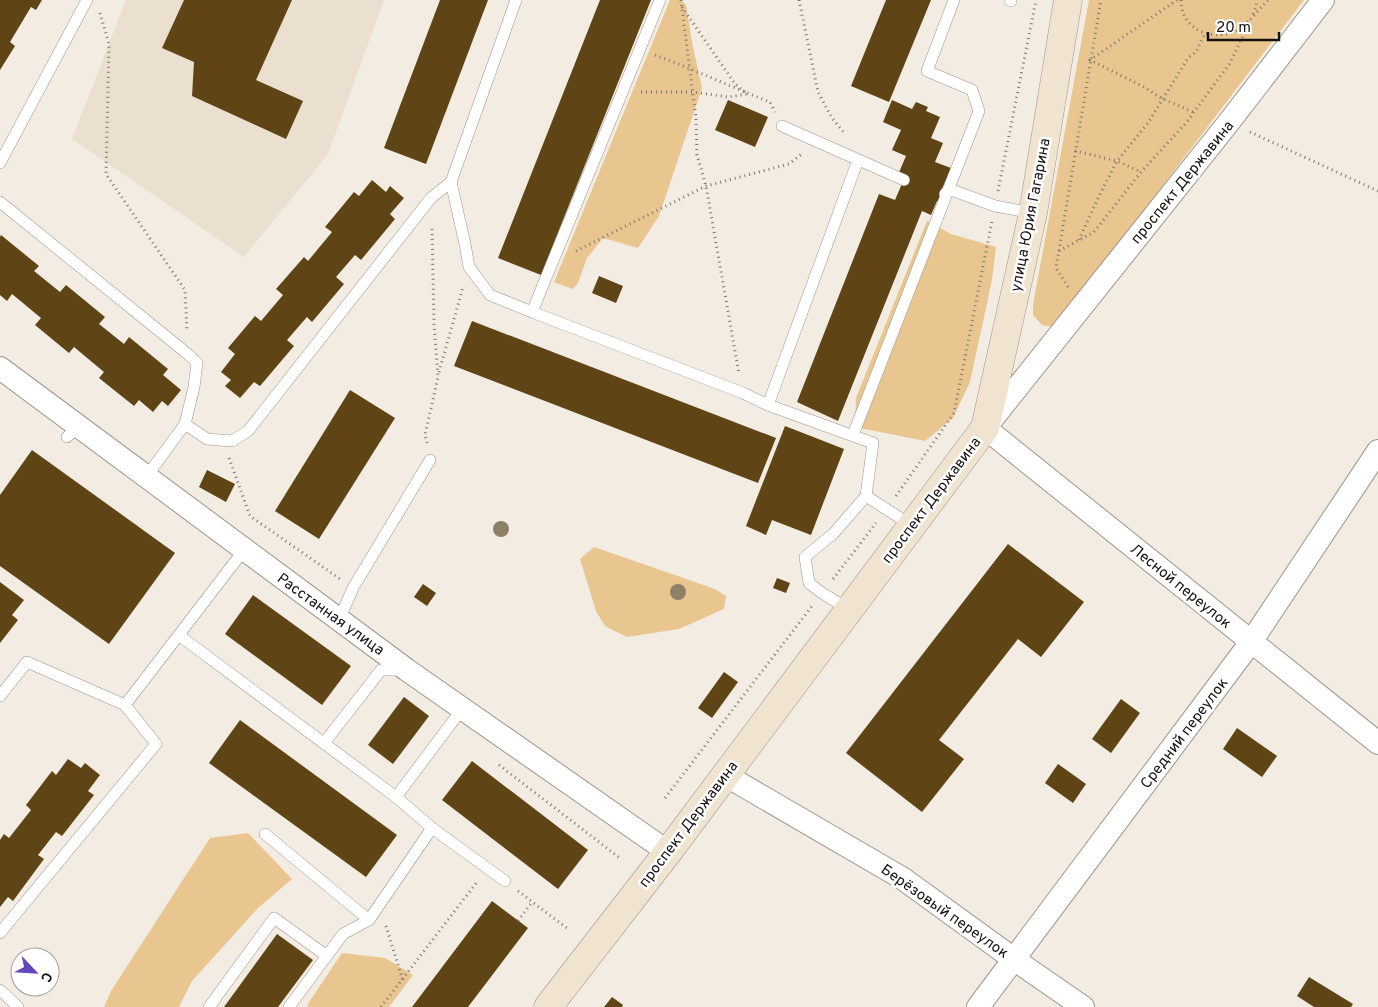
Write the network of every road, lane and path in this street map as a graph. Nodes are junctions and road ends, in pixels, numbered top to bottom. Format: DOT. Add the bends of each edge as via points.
graph roads {
  1 [pos="87,0"];
  2 [pos="516,0"];
  3 [pos="660,0"];
  4 [pos="679,0"];
  5 [pos="799,0"];
  6 [pos="954,0"];
  7 [pos="1036,0"];
  8 [pos="1068,0"];
  9 [pos="1100,0"];
  10 [pos="1177,0"];
  11 [pos="1181,0"];
  12 [pos="1256,0"];
  13 [pos="1268,0"];
  14 [pos="1323,0"];
  15 [pos="682,6"];
  16 [pos="99,9"];
  17 [pos="1250,19"];
  18 [pos="1204,33"];
  19 [pos="640,49"];
  20 [pos="1090,60"];
  21 [pos="689,68"];
  22 [pos="622,92"];
  23 [pos="692,92"];
  24 [pos="748,94"];
  25 [pos="1163,99"];
  26 [pos="1193,112"];
  27 [pos="1229,122"];
  28 [pos="782,126"];
  29 [pos="817,142"];
  30 [pos="1076,151"];
  31 [pos="858,160"];
  32 [pos="1117,161"];
  33 [pos="0,163"];
  34 [pos="1141,172"];
  35 [pos="904,180"];
  36 [pos="451,182"];
  37 [pos="706,186"];
  38 [pos="1378,191"];
  39 [pos="947,192"];
  40 [pos="431,198"];
  41 [pos="0,202"];
  42 [pos="995,206"];
  43 [pos="1033,213"];
  44 [pos="1078,240"];
  45 [pos="1059,251"];
  46 [pos="552,263"];
  47 [pos="469,267"];
  48 [pos="1088,298"];
  49 [pos="532,312"];
  50 [pos="189,355"];
  51 [pos="0,368"];
  52 [pos="438,377"];
  53 [pos="743,393"];
  54 [pos="768,406"];
  55 [pos="185,424"];
  56 [pos="985,428"];
  57 [pos="853,435"];
  58 [pos="222,440"];
  59 [pos="1378,451"];
  60 [pos="430,460"];
  61 [pos="147,476"];
  62 [pos="866,496"];
  63 [pos="887,508"];
  64 [pos="911,525"];
  65 [pos="244,550"];
  66 [pos="352,588"];
  67 [pos="822,593"];
  68 [pos="850,610"];
  69 [pos="339,620"];
  70 [pos="180,636"];
  71 [pos="1251,642"];
  72 [pos="407,670"];
  73 [pos="0,696"];
  74 [pos="125,705"];
  75 [pos="462,709"];
  76 [pos="1378,742"];
  77 [pos="324,743"];
  78 [pos="496,763"];
  79 [pos="725,775"];
  80 [pos="396,797"];
  81 [pos="665,798"];
  82 [pos="432,828"];
  83 [pos="265,834"];
  84 [pos="668,852"];
  85 [pos="621,859"];
  86 [pos="488,868"];
  87 [pos="505,881"];
  88 [pos="532,902"];
  89 [pos="379,904"];
  90 [pos="369,920"];
  91 [pos="518,921"];
  92 [pos="568,929"];
  93 [pos="0,933"];
  94 [pos="327,956"];
  95 [pos="1015,960"];
  96 [pos="403,981"];
  97 [pos="0,990"];
  98 [pos="18,1007"];
  99 [pos="209,1007"];
  100 [pos="289,1007"];
  101 [pos="381,1007"];
  102 [pos="548,1007"];
  103 [pos="978,1007"];
  104 [pos="1083,1007"];
  1 -- 33 [label="lane"];
  2 -- 36 [label="lane"];
  3 -- 19 [label="lane"];
  4 -- 15 [label="path"];
  5 -- 31 [label="path" via="818,92 832,118 852,142"];
  6 -- 39 [label="lane" via="927,71 972,90 979,111"];
  7 -- 42 [label="path"];
  8 -- 43 [label="main road, улица Юрия Гагарина"];
  9 -- 20 [label="path"];
  10 -- 20 [label="path"];
  11 -- 18 [label="path" via="1185,17"];
  12 -- 17 [label="path"];
  13 -- 17 [label="path"];
  14 -- 27 [label="street, проспект Державина"];
  15 -- 21 [label="path"];
  15 -- 24 [label="path" via="735,84"];
  16 -- 50 [label="path" via="109,44 106,174 185,290"];
  17 -- 18 [label="path" via="1230,34"];
  17 -- 26 [label="path" via="1230,62"];
  18 -- 25 [label="path" via="1196,52 1188,58"];
  19 -- 21 [label="path"];
  19 -- 22 [label="lane"];
  20 -- 25 [label="path"];
  20 -- 30 [label="path"];
  21 -- 23 [label="path"];
  21 -- 24 [label="path"];
  22 -- 23 [label="path"];
  22 -- 46 [label="lane"];
  23 -- 24 [label="path" via="729,97"];
  23 -- 37 [label="path" via="697,155"];
  24 -- 28 [label="path" via="770,102"];
  25 -- 26 [label="path"];
  25 -- 32 [label="path"];
  26 -- 34 [label="path"];
  27 -- 38 [label="path"];
  27 -- 48 [label="street, проспект Державина"];
  28 -- 29 [label="lane"];
  29 -- 31 [label="lane"];
  29 -- 37 [label="path" via="789,164"];
  30 -- 32 [label="path"];
  30 -- 45 [label="path"];
  31 -- 35 [label="lane"];
  31 -- 54 [label="lane"];
  32 -- 34 [label="path"];
  32 -- 44 [label="path"];
  34 -- 44 [label="path" via="1094,232"];
  36 -- 40 [label="lane"];
  36 -- 47 [label="lane"];
  37 -- 46 [label="path"];
  37 -- 53 [label="path"];
  39 -- 42 [label="lane"];
  39 -- 57 [label="lane"];
  40 -- 52 [label="path"];
  40 -- 58 [label="lane" via="248,431 232,441"];
  41 -- 50 [label="lane"];
  42 -- 43 [label="lane"];
  42 -- 63 [label="path" via="954,413"];
  43 -- 56 [label="main road, улица Юрия Гагарина"];
  44 -- 45 [label="path"];
  45 -- 48 [label="path" via="1056,268 1067,286"];
  46 -- 49 [label="lane"];
  47 -- 49 [label="lane" via="490,295"];
  47 -- 52 [label="path"];
  48 -- 56 [label="street, проспект Державина"];
  49 -- 53 [label="lane"];
  50 -- 55 [label="lane" via="196,363"];
  51 -- 61 [label="street, Расстанная улица" via="73,432"];
  52 -- 60 [label="path" via="425,435"];
  53 -- 54 [label="lane"];
  54 -- 57 [label="lane"];
  55 -- 58 [label="lane" via="207,439"];
  55 -- 61 [label="lane"];
  56 -- 64 [label="main road, проспект Державина"];
  56 -- 71 [label="street, Лесной переулок"];
  57 -- 62 [label="lane" via="873,443"];
  58 -- 66 [label="path" via="250,516"];
  59 -- 71 [label="street, Средний переулок"];
  60 -- 66 [label="lane"];
  61 -- 65 [label="street, Расстанная улица"];
  62 -- 63 [label="lane"];
  62 -- 67 [label="lane" via="834,533 804,557 809,583"];
  63 -- 64 [label="lane"];
  63 -- 67 [label="path"];
  64 -- 68 [label="main road, проспект Державина"];
  65 -- 69 [label="street, Расстанная улица"];
  65 -- 70 [label="lane"];
  66 -- 69 [label="lane"];
  67 -- 68 [label="lane"];
  67 -- 81 [label="path"];
  68 -- 79 [label="main road, проспект Державина"];
  69 -- 72 [label="street, Расстанная улица"];
  70 -- 74 [label="lane"];
  70 -- 77 [label="lane"];
  71 -- 76 [label="street, Лесной переулок"];
  71 -- 95 [label="street, Средний переулок"];
  72 -- 75 [label="street, Расстанная улица"];
  72 -- 77 [label="lane" via="381,670"];
  73 -- 74 [label="lane" via="28,662"];
  74 -- 93 [label="lane" via="156,744"];
  75 -- 80 [label="lane"];
  75 -- 84 [label="street, Расстанная улица"];
  77 -- 80 [label="lane"];
  78 -- 85 [label="path"];
  79 -- 84 [label="main road, проспект Державина"];
  79 -- 95 [label="street, Берёзовый переулок" via="902,878"];
  80 -- 82 [label="lane"];
  82 -- 86 [label="lane"];
  82 -- 89 [label="lane"];
  83 -- 90 [label="lane"];
  84 -- 102 [label="main road, проспект Державина"];
  86 -- 87 [label="lane"];
  86 -- 96 [label="path"];
  87 -- 88 [label="path"];
  88 -- 91 [label="path"];
  88 -- 92 [label="path"];
  89 -- 90 [label="lane"];
  89 -- 96 [label="path"];
  90 -- 94 [label="lane" via="343,934"];
  94 -- 99 [label="lane" via="274,918"];
  94 -- 100 [label="lane"];
  95 -- 103 [label="street, Средний переулок"];
  95 -- 104 [label="street, Берёзовый переулок"];
  96 -- 101 [label="path"];
  97 -- 98 [label="lane"];
}
